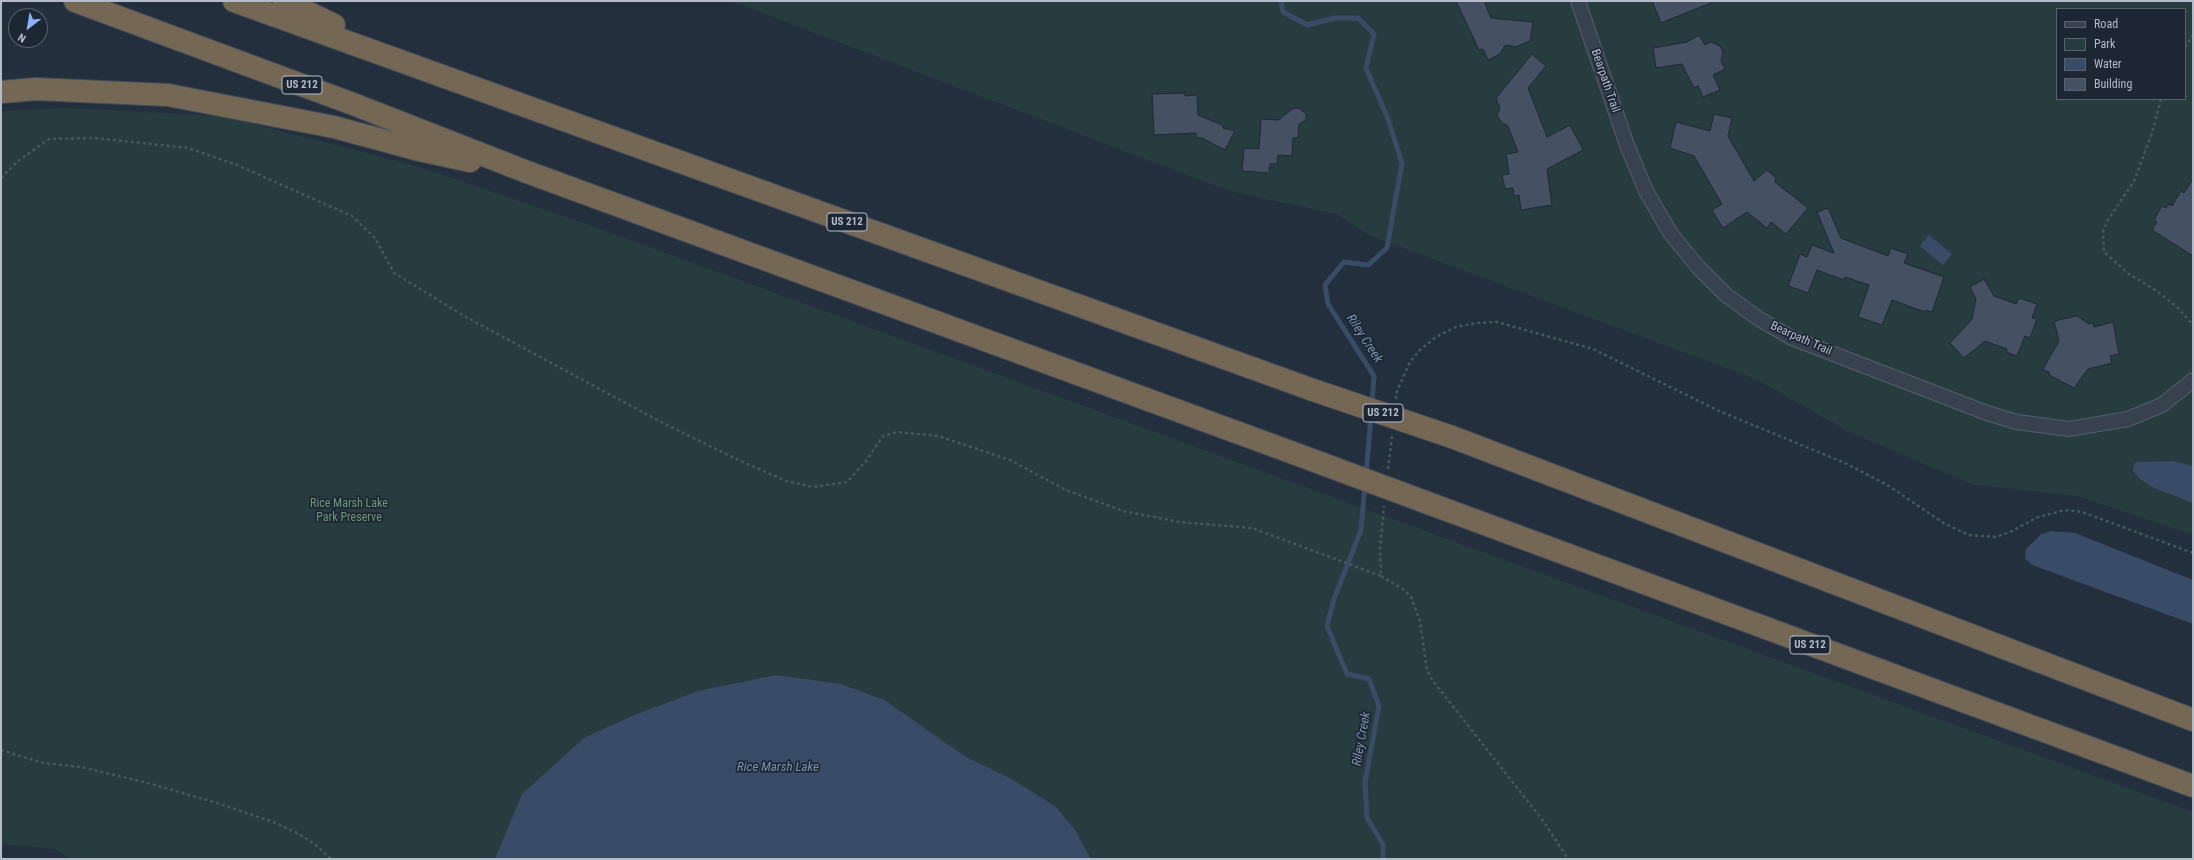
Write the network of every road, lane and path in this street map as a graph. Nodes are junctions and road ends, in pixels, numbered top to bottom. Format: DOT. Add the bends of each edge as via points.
graph roads {
  1 [pos="75,1"];
  2 [pos="234,1"];
  3 [pos="284,1"];
  4 [pos="1578,1"];
  5 [pos="2193,35"];
  6 [pos="2186,46"];
  7 [pos="380,55"];
  8 [pos="1,92"];
  9 [pos="2161,100"];
  10 [pos="527,172"];
  11 [pos="1,178"];
  12 [pos="2193,325"];
  13 [pos="2193,380"];
  14 [pos="1396,405"];
  15 [pos="1392,433"];
  16 [pos="1388,470"];
  17 [pos="1385,502"];
  18 [pos="2193,553"];
  19 [pos="1381,576"];
  20 [pos="2193,720"];
  21 [pos="1,750"];
  22 [pos="2193,786"];
  23 [pos="331,859"];
  24 [pos="1568,859"];
  1 -- 10 [label="highway, US 212" via="353,104"];
  2 -- 7 [label="highway, US 212"];
  3 -- 7 [label="highway" via="331,23"];
  4 -- 13 [label="street, Bearpath Trail" via="1627,145 1646,191 1672,234 1698,267 1726,295 1759,319 1799,341 2016,422 2069,429 2128,419 2162,405"];
  5 -- 6 [label="path"];
  7 -- 20 [label="highway, US 212, bridge" via="1313,390 1452,437"];
  8 -- 10 [label="highway" via="36,89 168,95 334,126 415,149"];
  9 -- 12 [label="path" via="2152,133 2134,181 2103,231 2103,248 2113,261 2177,307"];
  10 -- 22 [label="highway, US 212, bridge"];
  11 -- 19 [label="path" via="18,161 50,139 95,138 188,148 237,166 352,216 375,238 394,273 466,317 659,421 786,481 813,487 847,482 866,461 883,436 898,432 938,436 1010,460 1066,490 1123,511 1180,522 1252,528"];
  14 -- 18 [label="path" via="1397,391 1403,376 1420,350 1436,337 1456,327 1497,322 1594,349 1719,411 1845,462 1890,486 1945,524 1969,535 1996,537 2038,517 2065,510 2082,512"];
  15 -- 16 [label="path"];
  17 -- 19 [label="path" via="1380,548"];
  19 -- 24 [label="path" via="1411,597 1420,622 1427,670 1433,681 1544,822"];
  21 -- 23 [label="path" via="43,763 81,767 144,782 214,802 299,834"];
}
